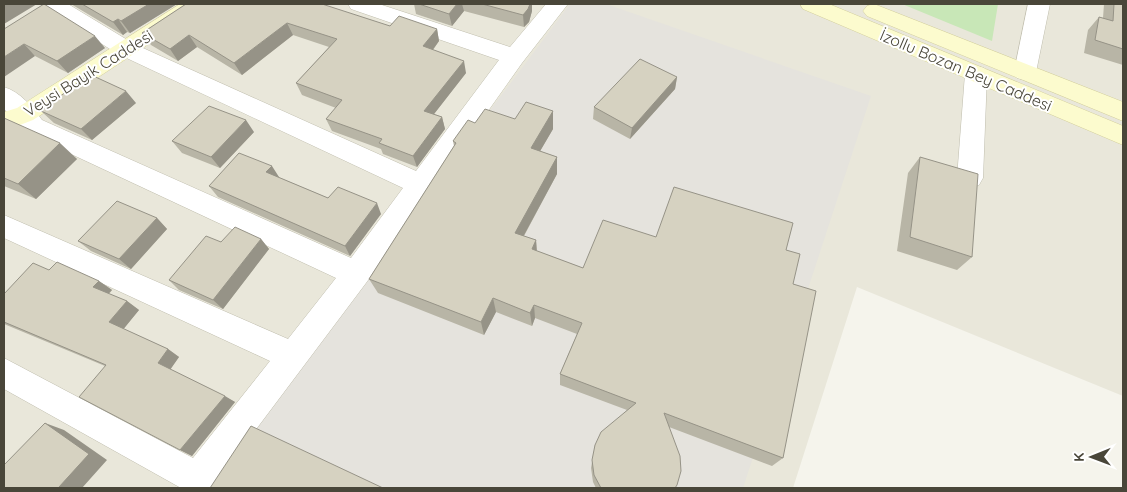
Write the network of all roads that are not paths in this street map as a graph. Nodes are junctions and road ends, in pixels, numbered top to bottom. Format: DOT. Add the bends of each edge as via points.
graph roads {
  1 [pos="195,4"];
  2 [pos="358,4"];
  3 [pos="557,4"];
  4 [pos="810,4"];
  5 [pos="857,4"];
  6 [pos="1039,4"];
  7 [pos="50,7"];
  8 [pos="126,49"];
  9 [pos="514,57"];
  10 [pos="1025,72"];
  11 [pos="976,74"];
  12 [pos="4,96"];
  13 [pos="1123,112"];
  14 [pos="14,118"];
  15 [pos="4,129"];
  16 [pos="1123,136"];
  17 [pos="970,178"];
  18 [pos="421,185"];
  19 [pos="4,226"];
  20 [pos="356,274"];
  21 [pos="293,356"];
  22 [pos="4,372"];
  1 -- 8 [label="main road, Veysi Bayık Caddesi"];
  2 -- 9 [label="street"];
  3 -- 9 [label="street"];
  4 -- 11 [label="main road, İzollu Bozan Bey Caddesi"];
  5 -- 10 [label="main road, İzollu Bozan Bey Caddesi"];
  6 -- 10 [label="street"];
  7 -- 8 [label="street"];
  8 -- 14 [label="main road, Veysi Bayık Caddesi"];
  8 -- 18 [label="street"];
  9 -- 18 [label="street"];
  10 -- 13 [label="main road, İzollu Bozan Bey Caddesi"];
  11 -- 16 [label="main road, İzollu Bozan Bey Caddesi"];
  11 -- 17 [label="street"];
  12 -- 14 [label="street"];
  14 -- 15 [label="street"];
  14 -- 20 [label="street"];
  18 -- 20 [label="street"];
  19 -- 21 [label="street"];
  20 -- 21 [label="street"];
  21 -- 22 [label="street" via="198,479"];
}
